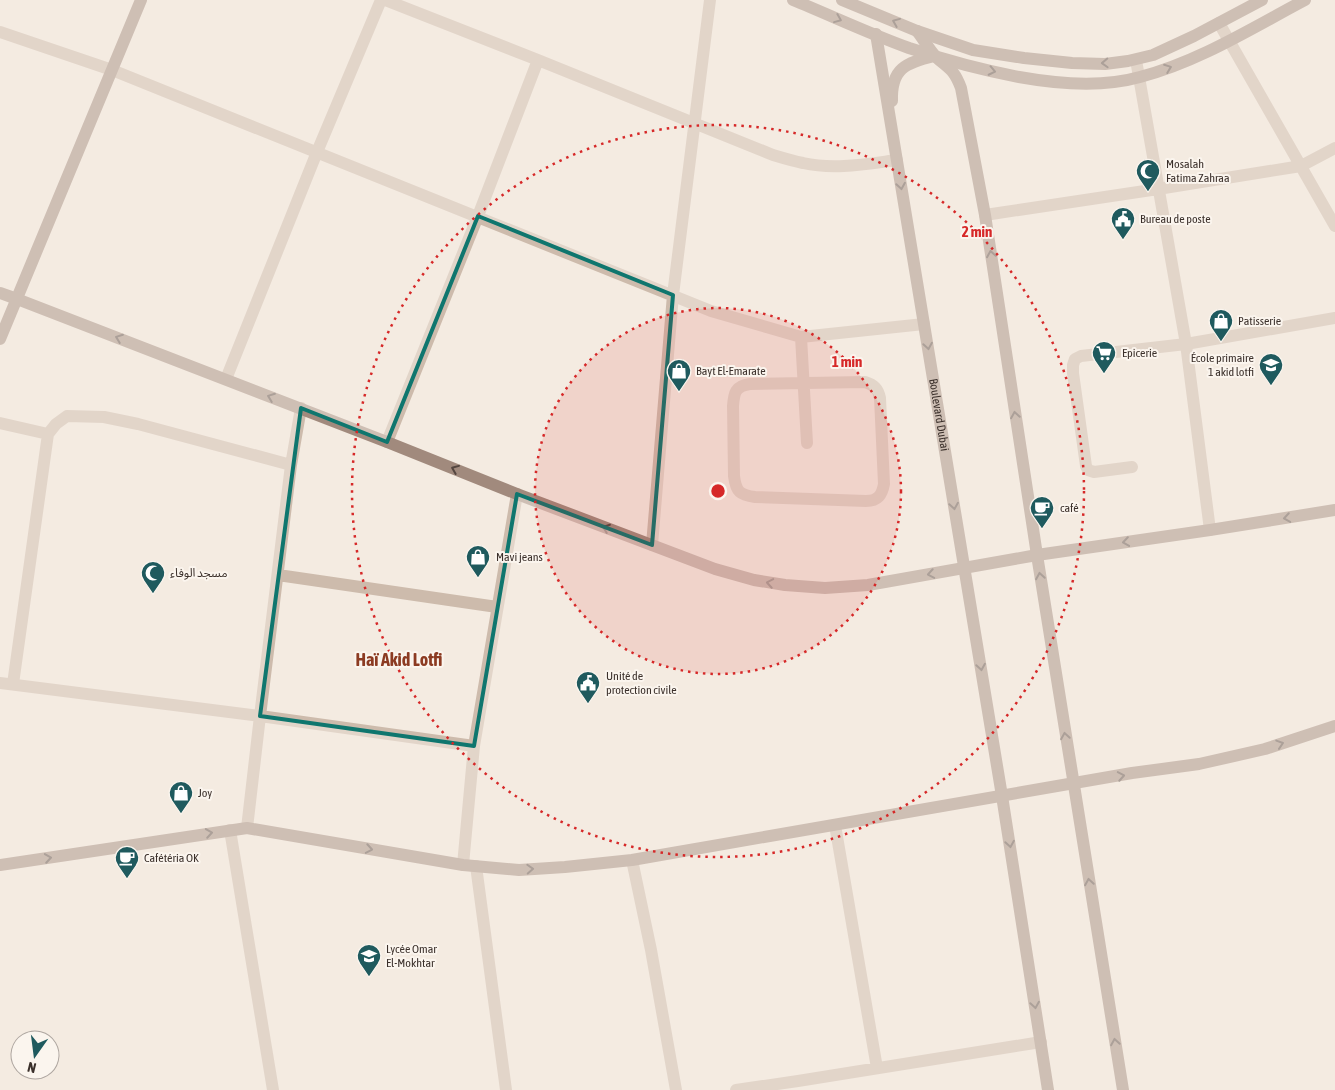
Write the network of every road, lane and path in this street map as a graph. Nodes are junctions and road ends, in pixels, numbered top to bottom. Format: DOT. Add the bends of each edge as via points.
graph roads {
  1 [pos="141,0"];
  2 [pos="381,0"];
  3 [pos="385,0"];
  4 [pos="710,0"];
  5 [pos="793,0"];
  6 [pos="842,0"];
  7 [pos="1262,0"];
  8 [pos="1305,0"];
  9 [pos="1219,23"];
  10 [pos="917,30"];
  11 [pos="0,32"];
  12 [pos="876,34"];
  13 [pos="1230,40"];
  14 [pos="973,50"];
  15 [pos="935,56"];
  16 [pos="538,60"];
  17 [pos="1136,60"];
  18 [pos="965,65"];
  19 [pos="112,70"];
  20 [pos="1139,78"];
  21 [pos="961,88"];
  22 [pos="695,123"];
  23 [pos="892,133"];
  24 [pos="1335,148"];
  25 [pos="317,152"];
  26 [pos="897,160"];
  27 [pos="1301,166"];
  28 [pos="1158,190"];
  29 [pos="985,215"];
  30 [pos="478,216"];
  31 [pos="1335,226"];
  32 [pos="0,294"];
  33 [pos="673,295"];
  34 [pos="17,299"];
  35 [pos="1335,318"];
  36 [pos="924,324"];
  37 [pos="801,338"];
  38 [pos="0,339"];
  39 [pos="1186,344"];
  40 [pos="226,379"];
  41 [pos="804,384"];
  42 [pos="301,408"];
  43 [pos="0,423"];
  44 [pos="48,434"];
  45 [pos="387,442"];
  46 [pos="807,443"];
  47 [pos="291,466"];
  48 [pos="1132,467"];
  49 [pos="517,494"];
  50 [pos="1335,510"];
  51 [pos="1210,530"];
  52 [pos="652,545"];
  53 [pos="1037,555"];
  54 [pos="965,569"];
  55 [pos="278,575"];
  56 [pos="497,607"];
  57 [pos="6,684"];
  58 [pos="260,716"];
  59 [pos="1335,726"];
  60 [pos="474,746"];
  61 [pos="1073,784"];
  62 [pos="1002,796"];
  63 [pos="835,826"];
  64 [pos="247,828"];
  65 [pos="230,830"];
  66 [pos="632,860"];
  67 [pos="0,865"];
  68 [pos="463,865"];
  69 [pos="476,866"];
  70 [pos="1041,1042"];
  71 [pos="877,1068"];
  72 [pos="273,1090"];
  73 [pos="506,1090"];
  74 [pos="676,1090"];
  75 [pos="736,1090"];
  76 [pos="1048,1090"];
  77 [pos="1123,1090"];
  1 -- 19 [label="street"];
  2 -- 25 [label="street"];
  3 -- 16 [label="street"];
  4 -- 22 [label="street"];
  5 -- 12 [label="street, one-way"];
  10 -- 6 [label="street, one-way"];
  7 -- 9 [label="street"];
  8 -- 13 [label="street"];
  9 -- 13 [label="street"];
  9 -- 17 [label="street"];
  10 -- 14 [label="street"];
  10 -- 15 [label="street"];
  11 -- 19 [label="street"];
  12 -- 15 [label="street"];
  12 -- 23 [label="street, Boulevard Dubai"];
  20 -- 13 [label="street, one-way"];
  13 -- 27 [label="street"];
  14 -- 15 [label="street"];
  17 -- 14 [label="street, one-way" via="1105,64 1072,63"];
  15 -- 18 [label="street"];
  15 -- 21 [label="street" via="957,77"];
  15 -- 23 [label="street" via="902,67 894,78"];
  16 -- 22 [label="street"];
  16 -- 30 [label="street"];
  17 -- 20 [label="street"];
  18 -- 20 [label="street, one-way" via="1070,84 1122,82"];
  18 -- 21 [label="street"];
  19 -- 25 [label="street"];
  19 -- 34 [label="street"];
  20 -- 28 [label="street"];
  21 -- 29 [label="street"];
  22 -- 26 [label="street" via="804,164 839,166"];
  22 -- 33 [label="street"];
  23 -- 26 [label="street, Boulevard Dubai"];
  24 -- 27 [label="street"];
  25 -- 30 [label="street"];
  25 -- 40 [label="street"];
  26 -- 36 [label="street, Boulevard Dubai, one-way"];
  27 -- 28 [label="street"];
  27 -- 31 [label="street"];
  28 -- 29 [label="street"];
  28 -- 39 [label="street"];
  53 -- 29 [label="street, one-way"];
  30 -- 33 [label="street"];
  30 -- 45 [label="street"];
  32 -- 34 [label="street"];
  33 -- 37 [label="street" via="711,311"];
  33 -- 52 [label="street"];
  34 -- 38 [label="street"];
  40 -- 34 [label="street, one-way"];
  35 -- 39 [label="street"];
  36 -- 37 [label="street"];
  36 -- 54 [label="street, Boulevard Dubai, one-way"];
  37 -- 41 [label="street"];
  39 -- 48 [label="street" via="1075,359 1073,365 1088,470"];
  39 -- 51 [label="street"];
  42 -- 40 [label="street, one-way"];
  41 -- 41 [label="street" via="750,384 737,389 733,406 734,476 738,491 755,497 873,501 883,491 884,484 878,390 865,382"];
  41 -- 46 [label="street"];
  42 -- 45 [label="street"];
  42 -- 47 [label="street"];
  43 -- 44 [label="street"];
  44 -- 47 [label="street" via="67,416 104,418 138,424"];
  44 -- 57 [label="street"];
  49 -- 45 [label="street, one-way"];
  47 -- 55 [label="street"];
  52 -- 49 [label="street, one-way"];
  49 -- 56 [label="street"];
  50 -- 51 [label="street, one-way"];
  51 -- 53 [label="street, one-way"];
  54 -- 52 [label="street, one-way" via="868,585 825,588 785,585 715,569"];
  53 -- 54 [label="street"];
  61 -- 53 [label="street, one-way"];
  54 -- 62 [label="street, Boulevard Dubai, one-way"];
  55 -- 56 [label="street"];
  55 -- 58 [label="street"];
  56 -- 60 [label="street"];
  57 -- 58 [label="street"];
  58 -- 60 [label="street"];
  58 -- 64 [label="street"];
  61 -- 59 [label="street, one-way" via="1265,750"];
  60 -- 68 [label="street"];
  61 -- 62 [label="street"];
  77 -- 61 [label="street, one-way"];
  62 -- 63 [label="street"];
  62 -- 70 [label="street, Boulevard Dubai, one-way"];
  63 -- 66 [label="street"];
  63 -- 71 [label="street"];
  64 -- 65 [label="street"];
  64 -- 68 [label="street, one-way"];
  67 -- 65 [label="street, one-way"];
  65 -- 72 [label="street"];
  69 -- 66 [label="street, one-way" via="519,870"];
  66 -- 74 [label="street"];
  68 -- 69 [label="street"];
  69 -- 73 [label="street"];
  70 -- 71 [label="street"];
  70 -- 76 [label="street, Boulevard Dubai"];
  71 -- 75 [label="street"];
}
